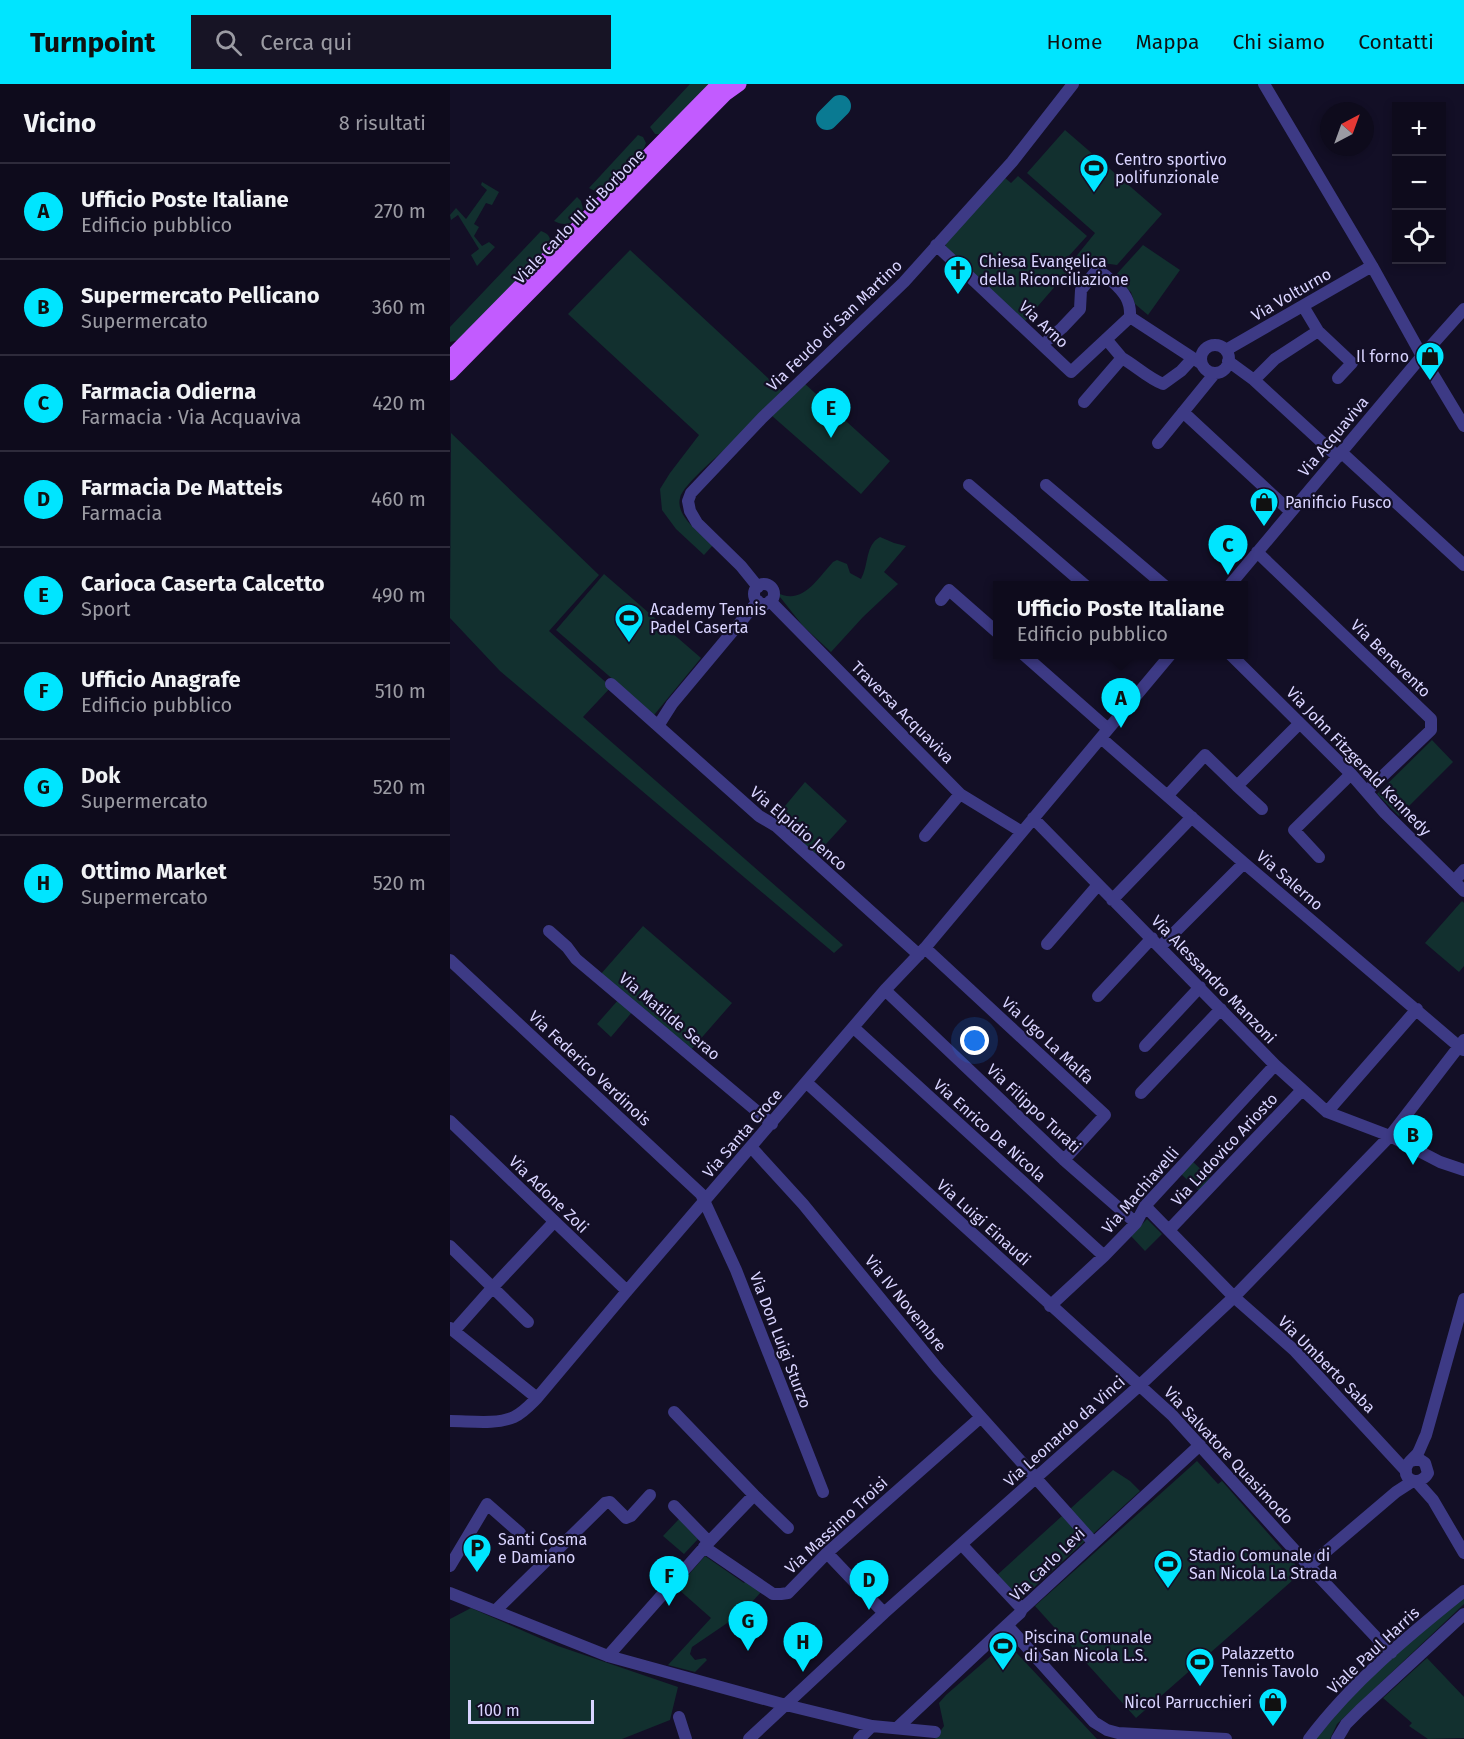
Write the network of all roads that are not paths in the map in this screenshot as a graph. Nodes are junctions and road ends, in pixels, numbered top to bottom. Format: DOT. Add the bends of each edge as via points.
graph roads {
  1 [pos="739,84"];
  2 [pos="1073,84"];
  3 [pos="1264,84"];
  4 [pos="726,87"];
  5 [pos="936,245"];
  6 [pos="1372,266"];
  7 [pos="1303,306"];
  8 [pos="1464,309"];
  9 [pos="1130,316"];
  10 [pos="1318,331"];
  11 [pos="1049,339"];
  12 [pos="1106,339"];
  13 [pos="1227,356"];
  14 [pos="1422,356"];
  15 [pos="450,358"];
  16 [pos="1122,358"];
  17 [pos="1197,361"];
  18 [pos="450,373"];
  19 [pos="1215,373"];
  20 [pos="1338,378"];
  21 [pos="1254,380"];
  22 [pos="1084,402"];
  23 [pos="1184,412"];
  24 [pos="1464,426"];
  25 [pos="1158,443"];
  26 [pos="1340,454"];
  27 [pos="969,484"];
  28 [pos="1046,485"];
  29 [pos="1291,512"];
  30 [pos="1257,552"];
  31 [pos="1464,565"];
  32 [pos="1081,581"];
  33 [pos="1160,581"];
  34 [pos="1232,581"];
  35 [pos="758,587"];
  36 [pos="941,600"];
  37 [pos="764,601"];
  38 [pos="993,629"];
  39 [pos="1028,659"];
  40 [pos="1165,659"];
  41 [pos="1235,659"];
  42 [pos="611,684"];
  43 [pos="1299,724"];
  44 [pos="658,726"];
  45 [pos="1105,733"];
  46 [pos="1351,774"];
  47 [pos="1237,786"];
  48 [pos="1367,791"];
  49 [pos="960,794"];
  50 [pos="1168,795"];
  51 [pos="1262,809"];
  52 [pos="1192,817"];
  53 [pos="1033,818"];
  54 [pos="1022,832"];
  55 [pos="925,836"];
  56 [pos="1319,857"];
  57 [pos="1244,862"];
  58 [pos="1464,870"];
  59 [pos="1454,881"];
  60 [pos="1098,885"];
  61 [pos="1464,891"];
  62 [pos="1112,900"];
  63 [pos="549,931"];
  64 [pos="1156,942"];
  65 [pos="1047,944"];
  66 [pos="922,952"];
  67 [pos="450,960"];
  68 [pos="1200,987"];
  69 [pos="885,990"];
  70 [pos="1098,996"];
  71 [pos="1221,1009"];
  72 [pos="1417,1009"];
  73 [pos="854,1028"];
  74 [pos="1145,1046"];
  75 [pos="1462,1046"];
  76 [pos="1275,1065"];
  77 [pos="807,1083"];
  78 [pos="1302,1090"];
  79 [pos="1141,1093"];
  80 [pos="1327,1112"];
  81 [pos="450,1121"];
  82 [pos="772,1124"];
  83 [pos="1390,1136"];
  84 [pos="751,1147"];
  85 [pos="1064,1160"];
  86 [pos="1464,1170"];
  87 [pos="704,1201"];
  88 [pos="1145,1206"];
  89 [pos="554,1222"];
  90 [pos="1136,1223"];
  91 [pos="1169,1230"];
  92 [pos="450,1246"];
  93 [pos="1104,1256"];
  94 [pos="493,1287"];
  95 [pos="627,1291"];
  96 [pos="1234,1297"];
  97 [pos="1464,1299"];
  98 [pos="1050,1306"];
  99 [pos="528,1322"];
  100 [pos="452,1329"];
  101 [pos="1139,1386"];
  102 [pos="537,1398"];
  103 [pos="674,1412"];
  104 [pos="981,1418"];
  105 [pos="450,1420"];
  106 [pos="1426,1435"];
  107 [pos="1200,1445"];
  108 [pos="1427,1469"];
  109 [pos="1410,1471"];
  110 [pos="1036,1479"];
  111 [pos="823,1492"];
  112 [pos="650,1495"];
  113 [pos="754,1495"];
  114 [pos="1433,1500"];
  115 [pos="674,1506"];
  116 [pos="788,1528"];
  117 [pos="520,1533"];
  118 [pos="1093,1542"];
  119 [pos="706,1544"];
  120 [pos="962,1545"];
  121 [pos="827,1553"];
  122 [pos="1464,1553"];
  123 [pos="450,1566"];
  124 [pos="1309,1566"];
  125 [pos="1464,1591"];
  126 [pos="450,1593"];
  127 [pos="1022,1609"];
  128 [pos="495,1611"];
  129 [pos="884,1613"];
  130 [pos="1464,1614"];
  131 [pos="1007,1625"];
  132 [pos="1391,1653"];
  133 [pos="608,1656"];
  134 [pos="786,1705"];
  135 [pos="680,1717"];
  136 [pos="872,1726"];
  137 [pos="897,1728"];
  138 [pos="936,1732"];
  139 [pos="1204,1738"];
  140 [pos="686,1739"];
  141 [pos="749,1739"];
  142 [pos="859,1739"];
  143 [pos="1226,1739"];
  144 [pos="1309,1739"];
  145 [pos="1337,1739"];
  1 -- 4 [label="main road"];
  2 -- 5 [label="street, Via Feudo di San Martino" via="1012,162"];
  3 -- 6 [label="street"];
  4 -- 15 [label="main road, Viale Carlo III di Borbone"];
  4 -- 18 [label="main road, Viale Carlo III di Borbone"];
  5 -- 12 [label="street, Via Arno" via="1071,372"];
  5 -- 35 [label="street, Via Feudo di San Martino" via="904,282 762,418 691,493 687,501 698,523"];
  6 -- 7 [label="street, Via Volturno"];
  6 -- 14 [label="street"];
  7 -- 10 [label="street"];
  7 -- 13 [label="street, Via Volturno"];
  8 -- 14 [label="street, Via Acquaviva"];
  9 -- 11 [label="street, Via Arno" via="1124,293 1096,271 1081,291 1080,309"];
  9 -- 12 [label="street, Via Arno"];
  9 -- 17 [label="street"];
  10 -- 20 [label="street" via="1352,363"];
  10 -- 21 [label="street" via="1275,359"];
  12 -- 16 [label="street"];
  13 -- 17 [label="street" via="1218,345 1210,346"];
  13 -- 19 [label="street" via="1222,370"];
  13 -- 21 [label="street"];
  14 -- 24 [label="street"];
  14 -- 26 [label="street, Via Acquaviva"];
  16 -- 17 [label="street" via="1162,384"];
  16 -- 22 [label="street"];
  17 -- 19 [label="street"];
  19 -- 23 [label="street"];
  21 -- 26 [label="street"];
  23 -- 25 [label="street"];
  23 -- 29 [label="street"];
  26 -- 29 [label="street, Via Acquaviva"];
  26 -- 31 [label="street"];
  27 -- 32 [label="street"];
  28 -- 33 [label="street"];
  29 -- 30 [label="street, Via Acquaviva"];
  30 -- 34 [label="street, Via Acquaviva"];
  30 -- 48 [label="street, Via Benevento" via="1431,719 1431,730"];
  35 -- 37 [label="street" via="755,594"];
  35 -- 37 [label="street" via="763,584 771,588 774,596"];
  36 -- 38 [label="street" via="949,590"];
  37 -- 44 [label="street" via="672,704"];
  37 -- 49 [label="street, Traversa Acquaviva"];
  39 -- 45 [label="street, Via Salerno"];
  40 -- 45 [label="street"];
  41 -- 43 [label="street, Via John Fitzgerald Kennedy"];
  42 -- 44 [label="street, Via Elpidio Jenco"];
  43 -- 46 [label="street, Via John Fitzgerald Kennedy"];
  43 -- 47 [label="street"];
  44 -- 66 [label="street, Via Elpidio Jenco"];
  45 -- 50 [label="street, Via Salerno"];
  45 -- 53 [label="street"];
  46 -- 48 [label="street, Via John Fitzgerald Kennedy"];
  46 -- 56 [label="street" via="1294,830"];
  47 -- 50 [label="street" via="1205,755"];
  47 -- 51 [label="street"];
  48 -- 59 [label="street, Via John Fitzgerald Kennedy"];
  49 -- 54 [label="street, Traversa Acquaviva"];
  49 -- 55 [label="street"];
  50 -- 52 [label="street, Via Salerno"];
  52 -- 57 [label="street, Via Salerno"];
  52 -- 62 [label="street"];
  53 -- 54 [label="street, Via Santa Croce"];
  53 -- 60 [label="street, Via Alessandro Manzoni"];
  54 -- 66 [label="street, Via Santa Croce"];
  57 -- 64 [label="street"];
  57 -- 72 [label="street, Via Salerno"];
  58 -- 59 [label="street"];
  59 -- 61 [label="street, Via John Fitzgerald Kennedy"];
  60 -- 62 [label="street, Via Alessandro Manzoni"];
  60 -- 65 [label="street"];
  62 -- 64 [label="street, Via Alessandro Manzoni"];
  63 -- 82 [label="street, Via Matilde Serao" via="576,959"];
  64 -- 68 [label="street, Via Alessandro Manzoni"];
  64 -- 70 [label="street"];
  66 -- 69 [label="street, Via Santa Croce"];
  66 -- 85 [label="street, Via Ugo La Malfa" via="1105,1115"];
  67 -- 87 [label="street, Via Federico Verdinois" via="701,1194"];
  68 -- 71 [label="street, Via Alessandro Manzoni"];
  68 -- 74 [label="street"];
  69 -- 73 [label="street, Via Santa Croce"];
  69 -- 85 [label="street, Via Filippo Turati"];
  71 -- 76 [label="street, Via Alessandro Manzoni"];
  71 -- 79 [label="street"];
  72 -- 75 [label="street, Via Salerno"];
  72 -- 80 [label="street"];
  73 -- 77 [label="street, Via Santa Croce"];
  73 -- 93 [label="street, Via Enrico De Nicola"];
  75 -- 83 [label="street, Via Leonardo da Vinci"];
  76 -- 78 [label="street, Via Alessandro Manzoni"];
  76 -- 88 [label="street, Via Machiavelli"];
  77 -- 82 [label="street, Via Santa Croce"];
  77 -- 98 [label="street, Via Luigi Einaudi"];
  78 -- 80 [label="street, Via Alessandro Manzoni"];
  78 -- 91 [label="street, Via Ludovico Ariosto"];
  80 -- 83 [label="street, Via Alessandro Manzoni"];
  81 -- 89 [label="street, Via Adone Zoli"];
  82 -- 84 [label="street, Via Santa Croce"];
  83 -- 86 [label="street, Via Alessandro Manzoni"];
  83 -- 96 [label="street, Via Leonardo da Vinci"];
  84 -- 87 [label="street, Via Santa Croce"];
  84 -- 104 [label="street, Via IV Novembre"];
  85 -- 90 [label="street, Via Filippo Turati"];
  87 -- 95 [label="street, Via Santa Croce"];
  87 -- 111 [label="street, Via Don Luigi Sturzo" via="736,1270"];
  88 -- 90 [label="street, Via Machiavelli"];
  88 -- 91 [label="street, Via Umberto Saba"];
  89 -- 94 [label="street"];
  89 -- 95 [label="street, Via Adone Zoli"];
  90 -- 93 [label="street, Via Machiavelli"];
  91 -- 96 [label="street, Via Umberto Saba"];
  92 -- 94 [label="street"];
  93 -- 98 [label="street, Via Machiavelli"];
  94 -- 99 [label="street"];
  94 -- 100 [label="street"];
  95 -- 102 [label="street, Via Santa Croce"];
  96 -- 101 [label="street, Via Leonardo da Vinci"];
  96 -- 109 [label="street, Via Umberto Saba" via="1294,1350"];
  97 -- 106 [label="street"];
  98 -- 101 [label="street, Via Luigi Einaudi"];
  100 -- 102 [label="street"];
  101 -- 107 [label="street, Via Salvatore Quasimodo"];
  101 -- 110 [label="street, Via Leonardo da Vinci"];
  102 -- 105 [label="street, Via Santa Croce" via="513,1418"];
  103 -- 113 [label="street"];
  104 -- 110 [label="street, Via IV Novembre"];
  104 -- 121 [label="street, Via Massimo Troisi"];
  106 -- 108 [label="street"];
  106 -- 109 [label="street"];
  107 -- 118 [label="street, Via Carlo Levi"];
  107 -- 124 [label="street, Via Salvatore Quasimodo"];
  108 -- 109 [label="street" via="1424,1479"];
  108 -- 109 [label="street, Via Umberto Saba" via="1419,1459"];
  108 -- 114 [label="street"];
  109 -- 114 [label="street"];
  109 -- 124 [label="street" via="1396,1492"];
  110 -- 118 [label="street, Via IV Novembre"];
  110 -- 120 [label="street, Via Leonardo da Vinci"];
  112 -- 128 [label="street" via="626,1518 610,1502 605,1503"];
  113 -- 116 [label="street"];
  113 -- 119 [label="street"];
  114 -- 122 [label="street"];
  115 -- 119 [label="street, Via Massimo Troisi"];
  117 -- 123 [label="street" via="487,1504"];
  118 -- 127 [label="street, Via Carlo Levi"];
  119 -- 121 [label="street, Via Massimo Troisi" via="773,1594 788,1593"];
  119 -- 133 [label="street"];
  120 -- 127 [label="street"];
  120 -- 129 [label="street, Via Leonardo da Vinci"];
  121 -- 129 [label="street"];
  124 -- 132 [label="street, Via Salvatore Quasimodo"];
  125 -- 132 [label="street, Viale Paul Harris"];
  126 -- 128 [label="street"];
  127 -- 131 [label="street, Via Carlo Levi"];
  128 -- 133 [label="street"];
  129 -- 134 [label="street, Via Leonardo da Vinci"];
  130 -- 145 [label="street" via="1360,1710"];
  131 -- 137 [label="street"];
  131 -- 139 [label="street, Via Carlo Levi" via="1094,1722 1107,1730"];
  132 -- 144 [label="street, Viale Paul Harris"];
  133 -- 134 [label="street"];
  134 -- 136 [label="street"];
  134 -- 141 [label="street, Via Leonardo da Vinci"];
  135 -- 140 [label="street"];
  136 -- 137 [label="street"];
  136 -- 142 [label="street"];
  137 -- 138 [label="street"];
  139 -- 143 [label="street, Via Carlo Levi"];
}
